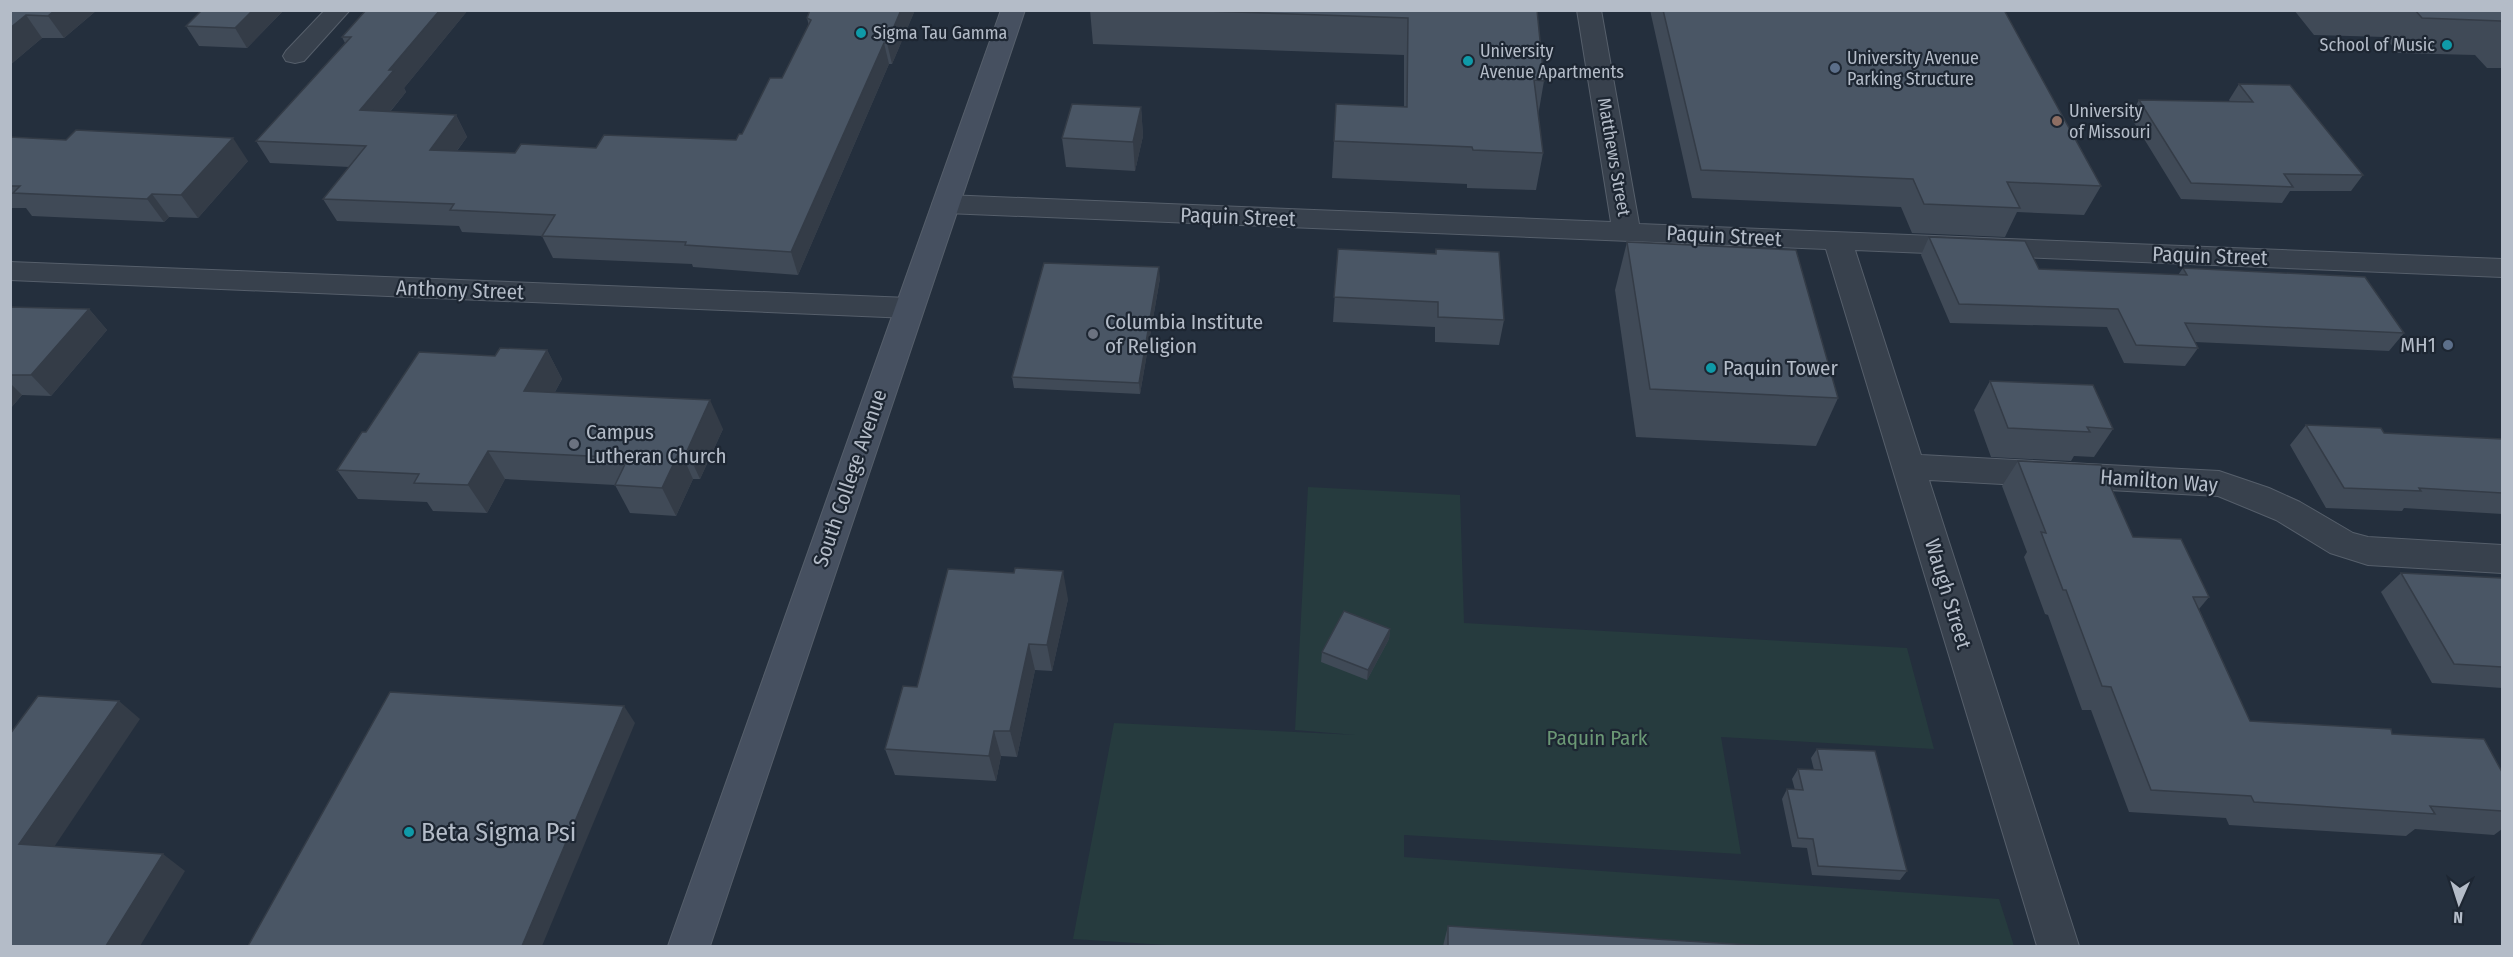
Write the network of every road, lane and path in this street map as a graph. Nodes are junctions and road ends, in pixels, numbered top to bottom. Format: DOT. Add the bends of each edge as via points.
graph roads {
  1 [pos="339,10"];
  2 [pos="1013,10"];
  3 [pos="1589,10"];
  4 [pos="295,56"];
  5 [pos="946,204"];
  6 [pos="1627,233"];
  7 [pos="1838,241"];
  8 [pos="2502,268"];
  9 [pos="10,271"];
  10 [pos="909,308"];
  11 [pos="1908,467"];
  12 [pos="2502,559"];
  13 [pos="688,946"];
  14 [pos="2058,946"];
  1 -- 4 [label="street"];
  2 -- 5 [label="main road, South College Avenue"];
  3 -- 6 [label="street, Matthews Street"];
  5 -- 6 [label="street, Paquin Street"];
  5 -- 10 [label="main road, South College Avenue"];
  6 -- 7 [label="street, Paquin Street"];
  7 -- 8 [label="street, Paquin Street"];
  7 -- 11 [label="street, Waugh Street"];
  9 -- 10 [label="street, Anthony Street"];
  10 -- 13 [label="main road, South College Avenue"];
  11 -- 12 [label="street, Hamilton Way" via="2219,484 2257,497 2342,543 2368,551"];
  11 -- 14 [label="street, Waugh Street"];
}
